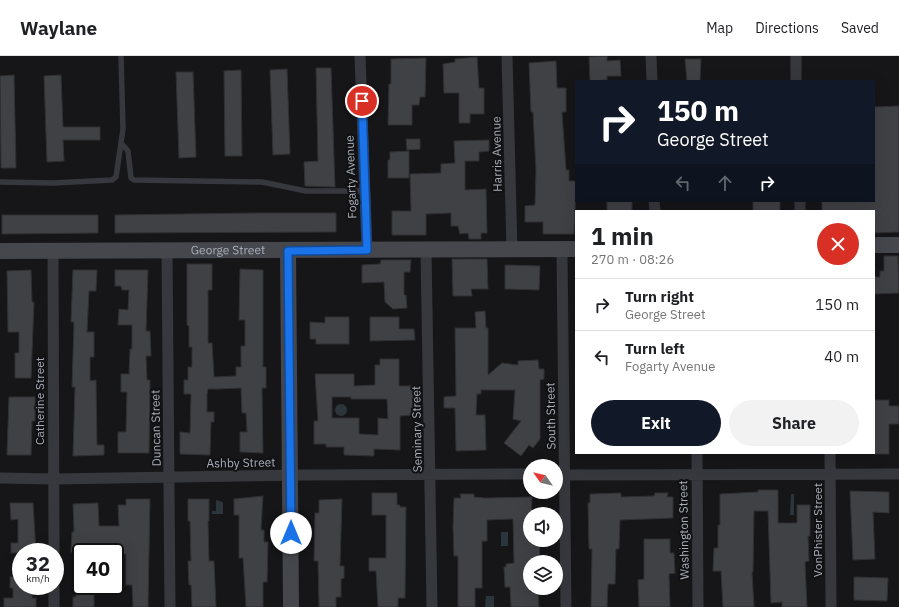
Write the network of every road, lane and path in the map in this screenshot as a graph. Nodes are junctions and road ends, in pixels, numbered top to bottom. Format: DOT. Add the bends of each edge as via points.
graph roads {
  1 [pos="120,56"];
  2 [pos="360,56"];
  3 [pos="507,56"];
  4 [pos="651,56"];
  5 [pos="796,56"];
  6 [pos="652,80"];
  7 [pos="796,80"];
  8 [pos="121,143"];
  9 [pos="0,182"];
  10 [pos="365,191"];
  11 [pos="875,245"];
  12 [pos="899,245"];
  13 [pos="167,249"];
  14 [pos="569,249"];
  15 [pos="53,250"];
  16 [pos="367,250"];
  17 [pos="0,251"];
  18 [pos="288,251"];
  19 [pos="426,251"];
  20 [pos="512,251"];
  21 [pos="697,454"];
  22 [pos="830,454"];
  23 [pos="562,459"];
  24 [pos="431,474"];
  25 [pos="523,474"];
  26 [pos="830,474"];
  27 [pos="899,474"];
  28 [pos="290,475"];
  29 [pos="563,475"];
  30 [pos="697,475"];
  31 [pos="170,477"];
  32 [pos="1,478"];
  33 [pos="53,479"];
  34 [pos="562,499"];
  35 [pos="54,543"];
  36 [pos="54,595"];
  37 [pos="54,607"];
  38 [pos="170,607"];
  39 [pos="291,607"];
  40 [pos="432,607"];
  41 [pos="566,607"];
  42 [pos="698,607"];
  43 [pos="831,607"];
  1 -- 8 [label="lane" via="123,129"];
  2 -- 10 [label="street, Fogarty Avenue"];
  3 -- 20 [label="street, Harris Avenue"];
  4 -- 6 [label="street"];
  5 -- 7 [label="street"];
  8 -- 9 [label="lane" via="116,177 112,180"];
  8 -- 10 [label="lane" via="128,151 131,178 134,180 262,182 306,191"];
  10 -- 16 [label="street, Fogarty Avenue"];
  11 -- 12 [label="street"];
  13 -- 15 [label="street, George Street"];
  13 -- 18 [label="street, George Street"];
  13 -- 31 [label="street, Duncan Street"];
  14 -- 20 [label="street, George Street"];
  14 -- 23 [label="street, South Street"];
  15 -- 17 [label="street, George Street"];
  15 -- 33 [label="street, Catherine Street"];
  16 -- 18 [label="street, George Street"];
  16 -- 19 [label="street, George Street"];
  18 -- 28 [label="street"];
  19 -- 20 [label="street, George Street"];
  19 -- 24 [label="street, Seminary Street"];
  21 -- 30 [label="street, Washington Street"];
  22 -- 26 [label="street, VonPhister Street"];
  24 -- 25 [label="street, Ashby Street"];
  24 -- 28 [label="street, Ashby Street"];
  24 -- 40 [label="street, Seminary Street"];
  26 -- 27 [label="street"];
  26 -- 30 [label="street"];
  26 -- 43 [label="street, VonPhister Street"];
  28 -- 31 [label="street, Ashby Street"];
  28 -- 39 [label="street"];
  29 -- 30 [label="street"];
  30 -- 42 [label="street, Washington Street"];
  31 -- 33 [label="street, Ashby Street"];
  31 -- 38 [label="street, Duncan Street"];
  32 -- 33 [label="street, Ashby Street"];
  33 -- 35 [label="street, Catherine Street"];
  34 -- 41 [label="street, South Street"];
  36 -- 37 [label="street"];
}
